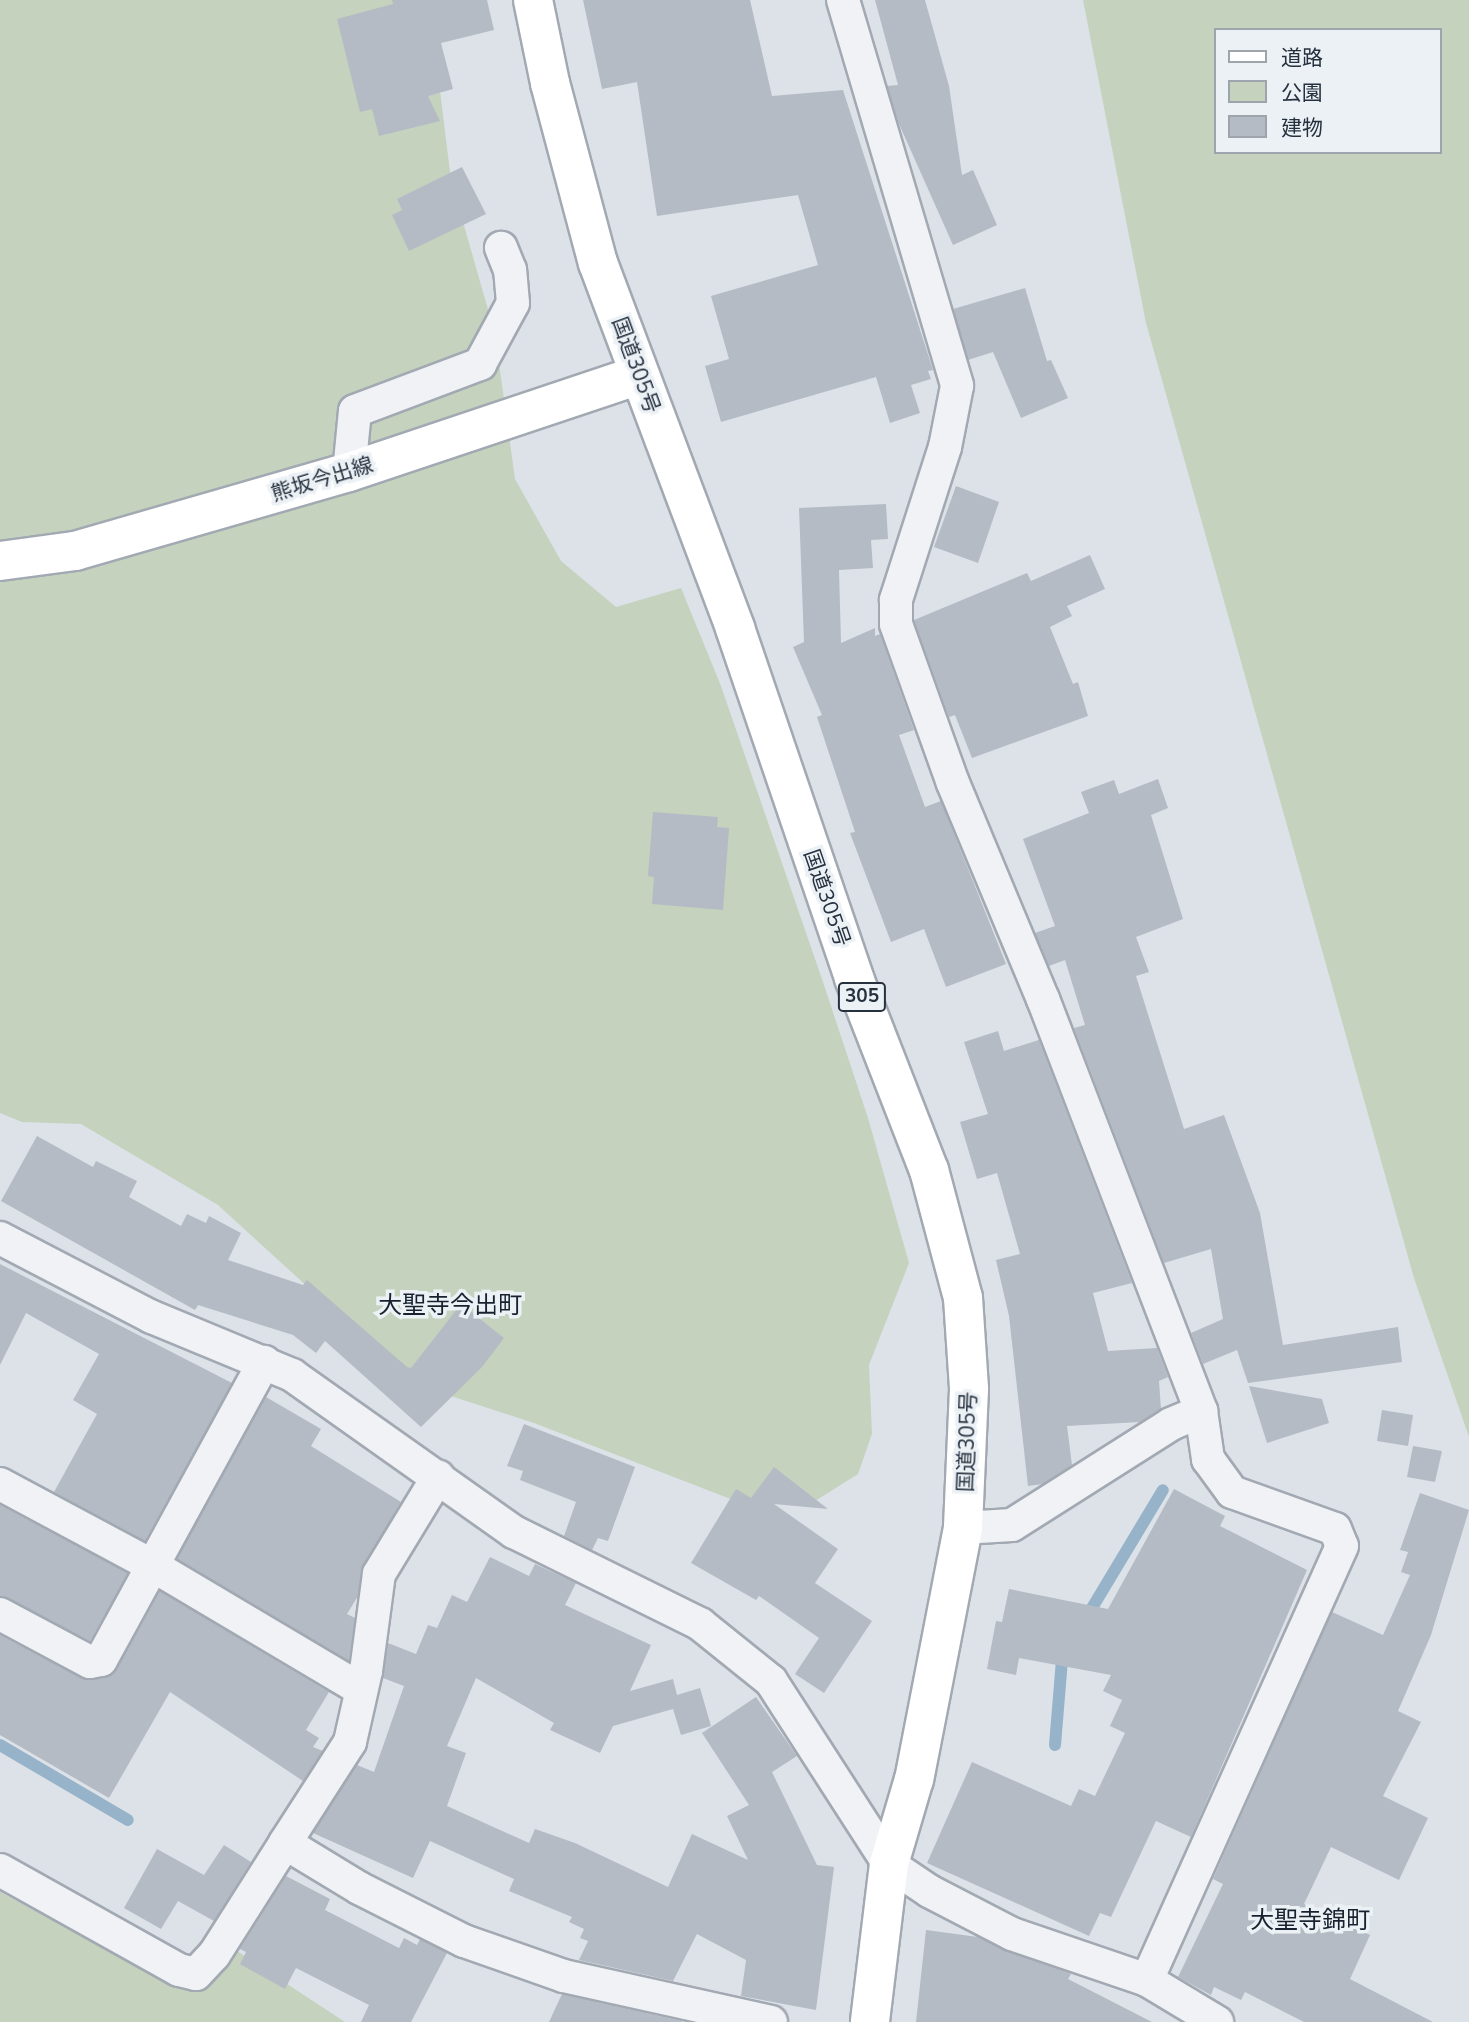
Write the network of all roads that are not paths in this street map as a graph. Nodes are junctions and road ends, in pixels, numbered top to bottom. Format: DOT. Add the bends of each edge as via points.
graph roads {
  1 [pos="533,0"];
  2 [pos="843,0"];
  3 [pos="500,248"];
  4 [pos="639,374"];
  5 [pos="349,472"];
  6 [pos="0,561"];
  7 [pos="0,1238"];
  8 [pos="264,1362"];
  9 [pos="1201,1410"];
  10 [pos="438,1477"];
  11 [pos="0,1484"];
  12 [pos="963,1528"];
  13 [pos="155,1567"];
  14 [pos="0,1614"];
  15 [pos="359,1688"];
  16 [pos="285,1843"];
  17 [pos="888,1864"];
  18 [pos="0,1870"];
  19 [pos="1147,1980"];
  20 [pos="771,2022"];
  21 [pos="870,2022"];
  22 [pos="1217,2022"];
  1 -- 4 [label="main road, 国道305号 / 305" via="585,221"];
  2 -- 9 [label="street" via="957,386 945,447 896,600 896,624 953,783 1043,999"];
  3 -- 5 [label="street" via="510,270 513,303 480,364 355,411"];
  4 -- 5 [label="main road, 熊坂今出線"];
  4 -- 12 [label="main road, 国道305号 / 305" via="735,628 774,750 952,1247 968,1343"];
  5 -- 6 [label="main road, 熊坂今出線" via="75,551"];
  7 -- 8 [label="street" via="152,1317"];
  8 -- 10 [label="street" via="292,1376"];
  8 -- 13 [label="street"];
  9 -- 12 [label="street" via="1171,1424 1012,1525"];
  9 -- 19 [label="street" via="1208,1459 1232,1492 1335,1529 1342,1546"];
  10 -- 15 [label="street" via="379,1574 366,1671"];
  10 -- 17 [label="street" via="514,1532 673,1608 754,1665 795,1713"];
  11 -- 13 [label="street"];
  12 -- 17 [label="main road, 国道305号 / 305" via="914,1779"];
  13 -- 14 [label="street" via="101,1660 90,1662"];
  13 -- 15 [label="street"];
  15 -- 16 [label="street" via="350,1742"];
  16 -- 18 [label="street" via="214,1955 196,1974 179,1970"];
  16 -- 20 [label="street" via="359,1888 464,1941 564,1976"];
  17 -- 19 [label="street" via="1012,1934"];
  17 -- 21 [label="main road, 国道305号 / 305"];
  19 -- 22 [label="street"];
}
